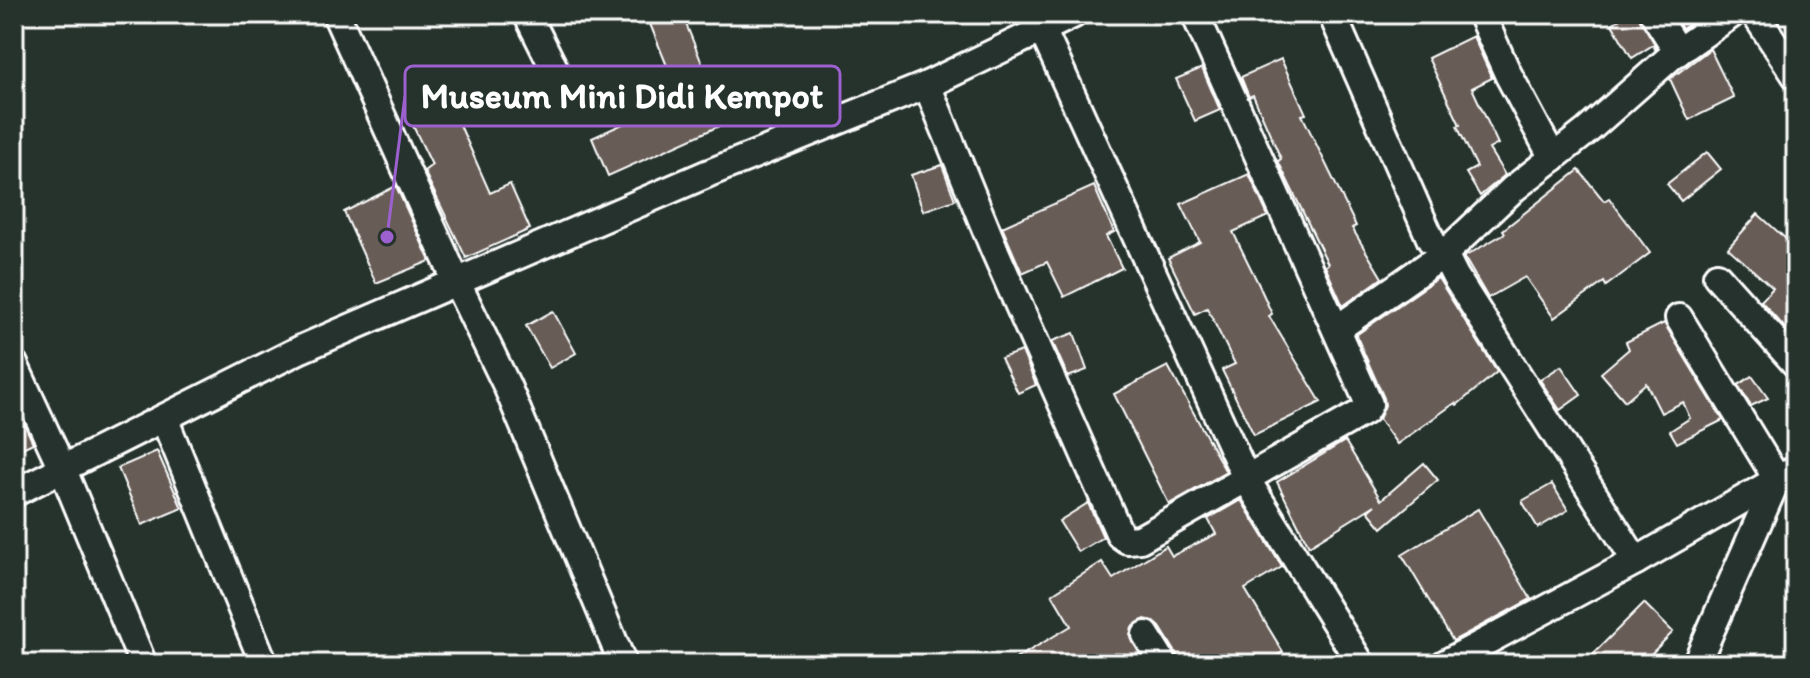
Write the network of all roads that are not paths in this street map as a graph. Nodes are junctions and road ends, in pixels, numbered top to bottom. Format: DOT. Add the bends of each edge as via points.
graph roads {
  1 [pos="336,14"];
  2 [pos="527,14"];
  3 [pos="1074,14"];
  4 [pos="1195,14"];
  5 [pos="1332,14"];
  6 [pos="1481,14"];
  7 [pos="1654,14"];
  8 [pos="1732,14"];
  9 [pos="1755,14"];
  10 [pos="1038,22"];
  11 [pos="1678,52"];
  12 [pos="1796,76"];
  13 [pos="927,85"];
  14 [pos="566,92"];
  15 [pos="1553,158"];
  16 [pos="1437,247"];
  17 [pos="1717,276"];
  18 [pos="457,283"];
  19 [pos="1679,318"];
  20 [pos="1337,329"];
  21 [pos="14,364"];
  22 [pos="1796,364"];
  23 [pos="164,418"];
  24 [pos="63,470"];
  25 [pos="1787,474"];
  26 [pos="1247,480"];
  27 [pos="14,493"];
  28 [pos="1636,561"];
  29 [pos="1146,635"];
  30 [pos="143,664"];
  31 [pos="264,664"];
  32 [pos="623,664"];
  33 [pos="1164,664"];
  34 [pos="1361,664"];
  35 [pos="1444,664"];
  36 [pos="1696,664"];
  1 -- 18 [label="street"];
  2 -- 14 [label="street"];
  3 -- 10 [label="street"];
  4 -- 20 [label="street"];
  5 -- 16 [label="street"];
  6 -- 15 [label="street"];
  7 -- 11 [label="street"];
  8 -- 11 [label="street"];
  9 -- 12 [label="street"];
  10 -- 13 [label="street"];
  10 -- 26 [label="street"];
  11 -- 15 [label="street"];
  13 -- 18 [label="street"];
  13 -- 26 [label="street" via="1120,535 1140,539"];
  15 -- 16 [label="street"];
  16 -- 20 [label="street"];
  16 -- 28 [label="street"];
  17 -- 22 [label="street"];
  18 -- 23 [label="street" via="301,349"];
  18 -- 32 [label="street" via="507,386"];
  19 -- 25 [label="street"];
  20 -- 26 [label="street" via="1367,396 1365,411"];
  21 -- 24 [label="street"];
  23 -- 24 [label="street"];
  23 -- 31 [label="street"];
  24 -- 27 [label="street"];
  24 -- 30 [label="street"];
  25 -- 28 [label="street"];
  25 -- 36 [label="street"];
  26 -- 34 [label="street"];
  28 -- 35 [label="street"];
  29 -- 33 [label="street"];
}
